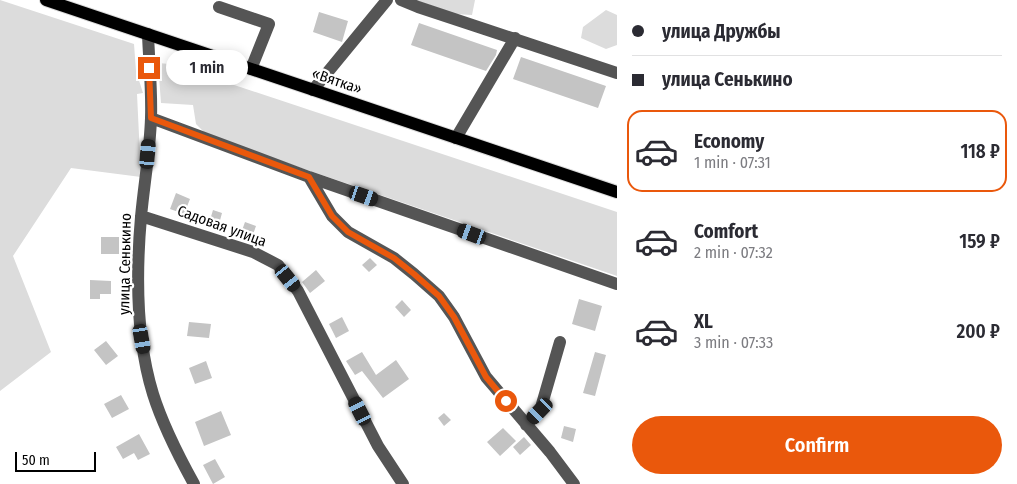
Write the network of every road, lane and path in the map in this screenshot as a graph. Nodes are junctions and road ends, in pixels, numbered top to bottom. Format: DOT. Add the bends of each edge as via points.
graph roads {
  1 [pos="46,0"];
  2 [pos="387,0"];
  3 [pos="401,0"];
  4 [pos="64,3"];
  5 [pos="219,7"];
  6 [pos="148,34"];
  7 [pos="515,38"];
  8 [pos="251,69"];
  9 [pos="617,73"];
  10 [pos="313,90"];
  11 [pos="151,118"];
  12 [pos="456,138"];
  13 [pos="309,177"];
  14 [pos="617,192"];
  15 [pos="141,216"];
  16 [pos="617,284"];
  17 [pos="560,342"];
  18 [pos="526,425"];
  19 [pos="194,484"];
  20 [pos="404,484"];
  21 [pos="574,484"];
  1 -- 4 [label="main road, «Вятка»"];
  2 -- 10 [label="street"];
  3 -- 7 [label="street"];
  4 -- 6 [label="main road, «Вятка»"];
  5 -- 8 [label="street" via="269,24"];
  6 -- 8 [label="main road, «Вятка»"];
  6 -- 11 [label="street, улица Сенькино"];
  7 -- 9 [label="street"];
  7 -- 12 [label="street"];
  8 -- 10 [label="main road, «Вятка»"];
  10 -- 12 [label="main road, «Вятка»"];
  11 -- 13 [label="street"];
  11 -- 15 [label="street, улица Сенькино"];
  12 -- 14 [label="main road, «Вятка»"];
  13 -- 16 [label="street"];
  13 -- 18 [label="street" via="332,216 348,232 394,258 439,296 486,377"];
  15 -- 19 [label="street, улица Сенькино" via="139,306 152,393"];
  15 -- 20 [label="street, Садовая улица" via="253,252 278,265 298,291 378,446"];
  17 -- 18 [label="street" via="540,411"];
  18 -- 21 [label="street"];
}
